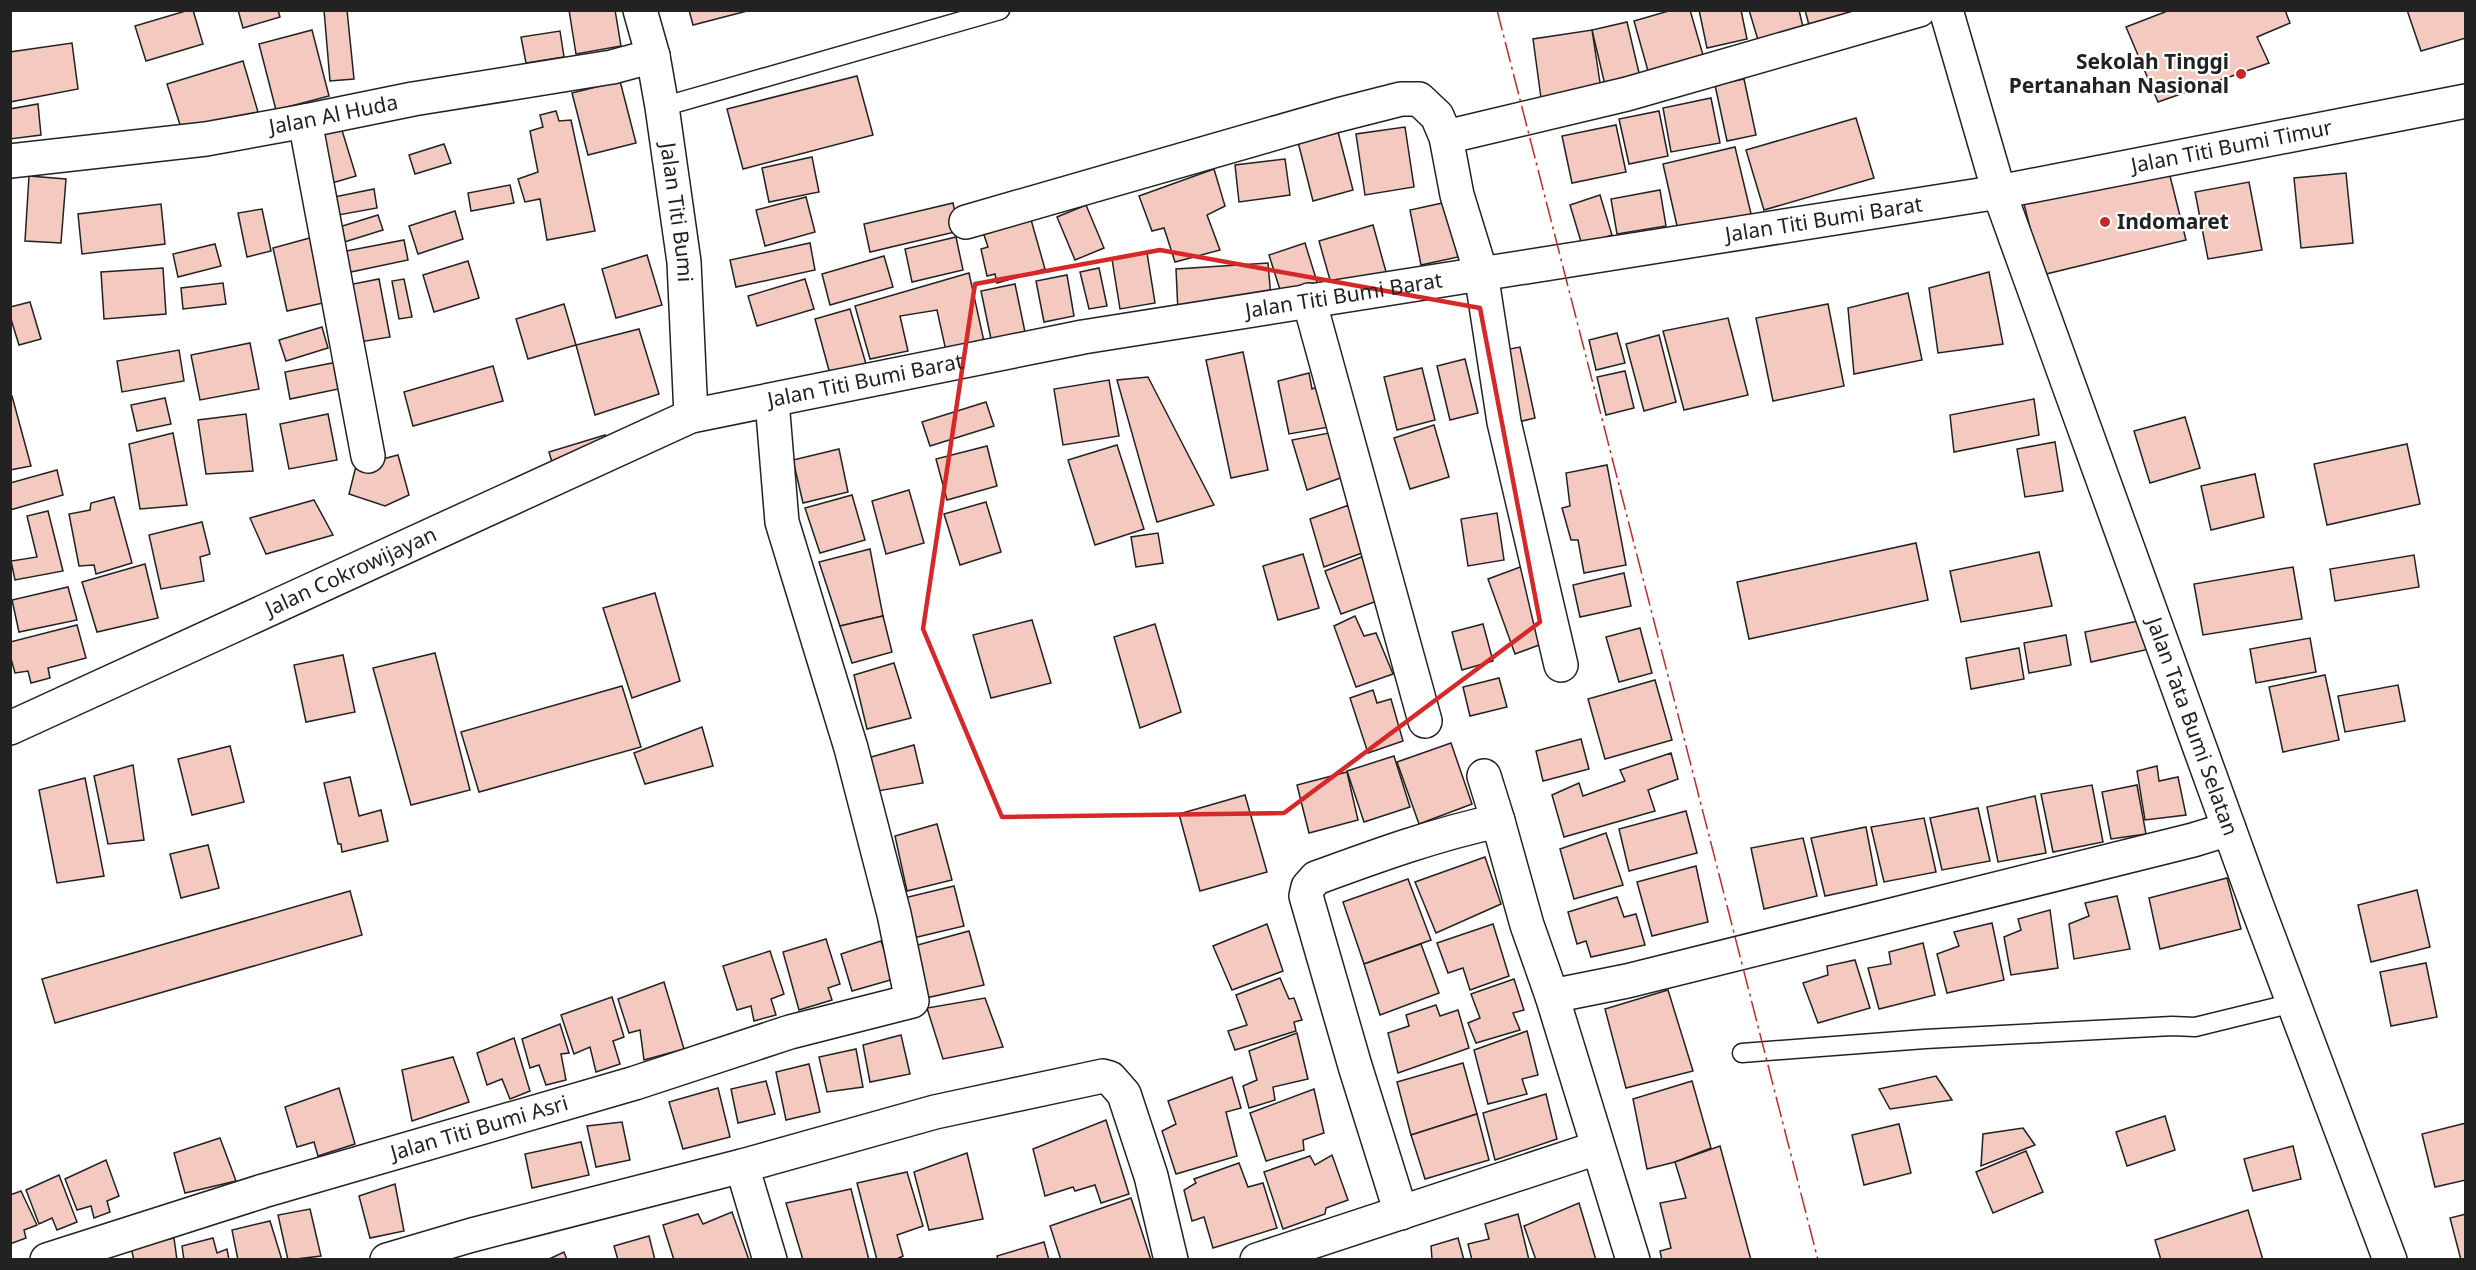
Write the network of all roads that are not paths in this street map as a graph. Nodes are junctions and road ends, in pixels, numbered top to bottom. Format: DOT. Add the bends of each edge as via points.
graph roads {
  1 [pos="640,10"];
  2 [pos="1000,10"];
  3 [pos="1919,10"];
  4 [pos="1946,10"];
  5 [pos="653,56"];
  6 [pos="2466,101"];
  7 [pos="662,107"];
  8 [pos="305,121"];
  9 [pos="1446,136"];
  10 [pos="10,160"];
  11 [pos="1999,192"];
  12 [pos="966,222"];
  13 [pos="1481,273"];
  14 [pos="1309,300"];
  15 [pos="772,401"];
  16 [pos="691,416"];
  17 [pos="368,456"];
  18 [pos="1561,665"];
  19 [pos="1425,721"];
  20 [pos="10,728"];
  21 [pos="1484,776"];
  22 [pos="1498,821"];
  23 [pos="2229,829"];
  24 [pos="1552,996"];
  25 [pos="2293,1004"];
  26 [pos="1742,1053"];
  27 [pos="1597,1148"];
  28 [pos="742,1166"];
  29 [pos="1401,1213"];
  30 [pos="47,1260"];
  31 [pos="387,1260"];
  32 [pos="770,1260"];
  33 [pos="1171,1260"];
  34 [pos="1257,1260"];
  35 [pos="1633,1260"];
  36 [pos="2390,1260"];
  1 -- 5 [label="street, Jalan Titi Bumi"];
  2 -- 7 [label="lane"];
  3 -- 9 [label="street" via="1627,94"];
  4 -- 11 [label="street, Jalan Tata Bumi Selatan"];
  5 -- 7 [label="street, Jalan Titi Bumi"];
  5 -- 8 [label="street, Jalan Al Huda" via="612,68 413,99"];
  6 -- 11 [label="street, Jalan Titi Bumi Timur"];
  7 -- 16 [label="street, Jalan Titi Bumi" via="684,262"];
  8 -- 10 [label="street, Jalan Al Huda" via="206,139"];
  8 -- 17 [label="street"];
  9 -- 12 [label="street" via="1437,116 1419,99 1401,99"];
  9 -- 13 [label="street" via="1457,195"];
  11 -- 13 [label="street, Jalan Titi Bumi Barat"];
  11 -- 23 [label="street, Jalan Tata Bumi Selatan"];
  13 -- 14 [label="street, Jalan Titi Bumi Barat"];
  13 -- 18 [label="street" via="1504,422"];
  14 -- 15 [label="street, Jalan Titi Bumi Barat" via="1083,337"];
  14 -- 19 [label="street"];
  15 -- 16 [label="street, Jalan Titi Bumi Barat"];
  15 -- 30 [label="street, Jalan Titi Bumi Asri" via="782,522 851,748 912,1001 790,1032"];
  16 -- 20 [label="street, Jalan Cokrowijayan"];
  21 -- 22 [label="street"];
  22 -- 24 [label="street"];
  22 -- 29 [label="street" via="1402,847 1316,878 1308,887 1306,896"];
  23 -- 24 [label="street" via="1627,981"];
  23 -- 25 [label="street, Jalan Tata Bumi Selatan"];
  24 -- 27 [label="street"];
  25 -- 26 [label="lane" via="2195,1027 1925,1039"];
  25 -- 36 [label="street, Jalan Tata Bumi Selatan"];
  27 -- 29 [label="street"];
  27 -- 35 [label="street"];
  28 -- 31 [label="street"];
  28 -- 32 [label="street"];
  28 -- 33 [label="street" via="935,1112 1102,1076 1110,1078 1124,1094 1151,1176"];
  29 -- 34 [label="street"];
}
